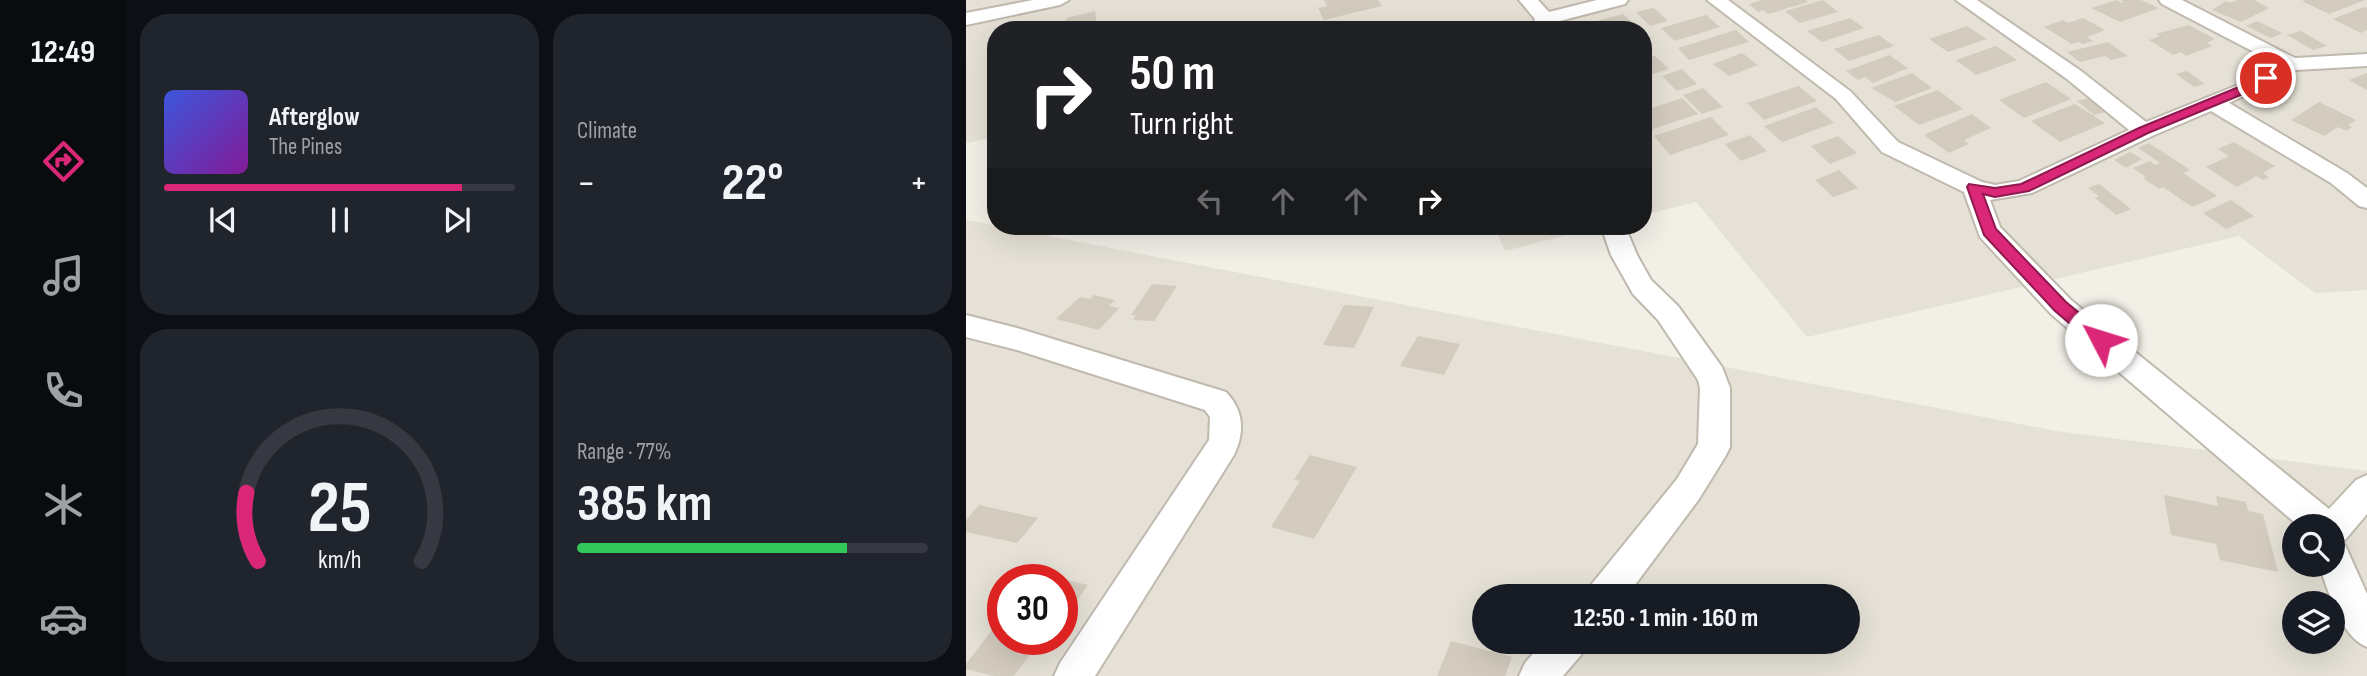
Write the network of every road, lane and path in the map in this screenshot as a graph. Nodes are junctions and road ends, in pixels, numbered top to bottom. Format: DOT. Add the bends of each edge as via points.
graph roads {
  1 [pos="1060,0"];
  2 [pos="1528,0"];
  3 [pos="1619,0"];
  4 [pos="1716,0"];
  5 [pos="1965,0"];
  6 [pos="2168,0"];
  7 [pos="966,19"];
  8 [pos="1539,21"];
  9 [pos="1551,21"];
  10 [pos="2367,60"];
  11 [pos="2292,64"];
  12 [pos="2212,103"];
  13 [pos="2144,131"];
  14 [pos="1974,187"];
  15 [pos="2367,200"];
  16 [pos="1616,235"];
  17 [pos="966,326"];
  18 [pos="2367,490"];
  19 [pos="2310,514"];
  20 [pos="2345,515"];
  21 [pos="2341,577"];
  22 [pos="1614,584"];
  23 [pos="2367,629"];
  24 [pos="1557,654"];
  25 [pos="1073,676"];
  26 [pos="1538,676"];
  1 -- 7 [label="street"];
  2 -- 8 [label="street"];
  3 -- 9 [label="street"];
  4 -- 14 [label="street" via="1843,95 1890,147"];
  5 -- 13 [label="street" via="2074,75"];
  6 -- 11 [label="street"];
  10 -- 11 [label="street"];
  11 -- 12 [label="street"];
  12 -- 13 [label="street"];
  12 -- 15 [label="street" via="2339,178"];
  13 -- 14 [label="street" via="2024,188 1995,193"];
  14 -- 19 [label="street" via="1989,231 2061,306"];
  16 -- 22 [label="street" via="1642,287 1668,313 1712,375 1715,388 1714,447 1688,489"];
  17 -- 25 [label="street" via="1215,401 1225,410 1228,426 1223,445"];
  18 -- 20 [label="street"];
  21 -- 23 [label="street"];
  24 -- 26 [label="street"];
}
